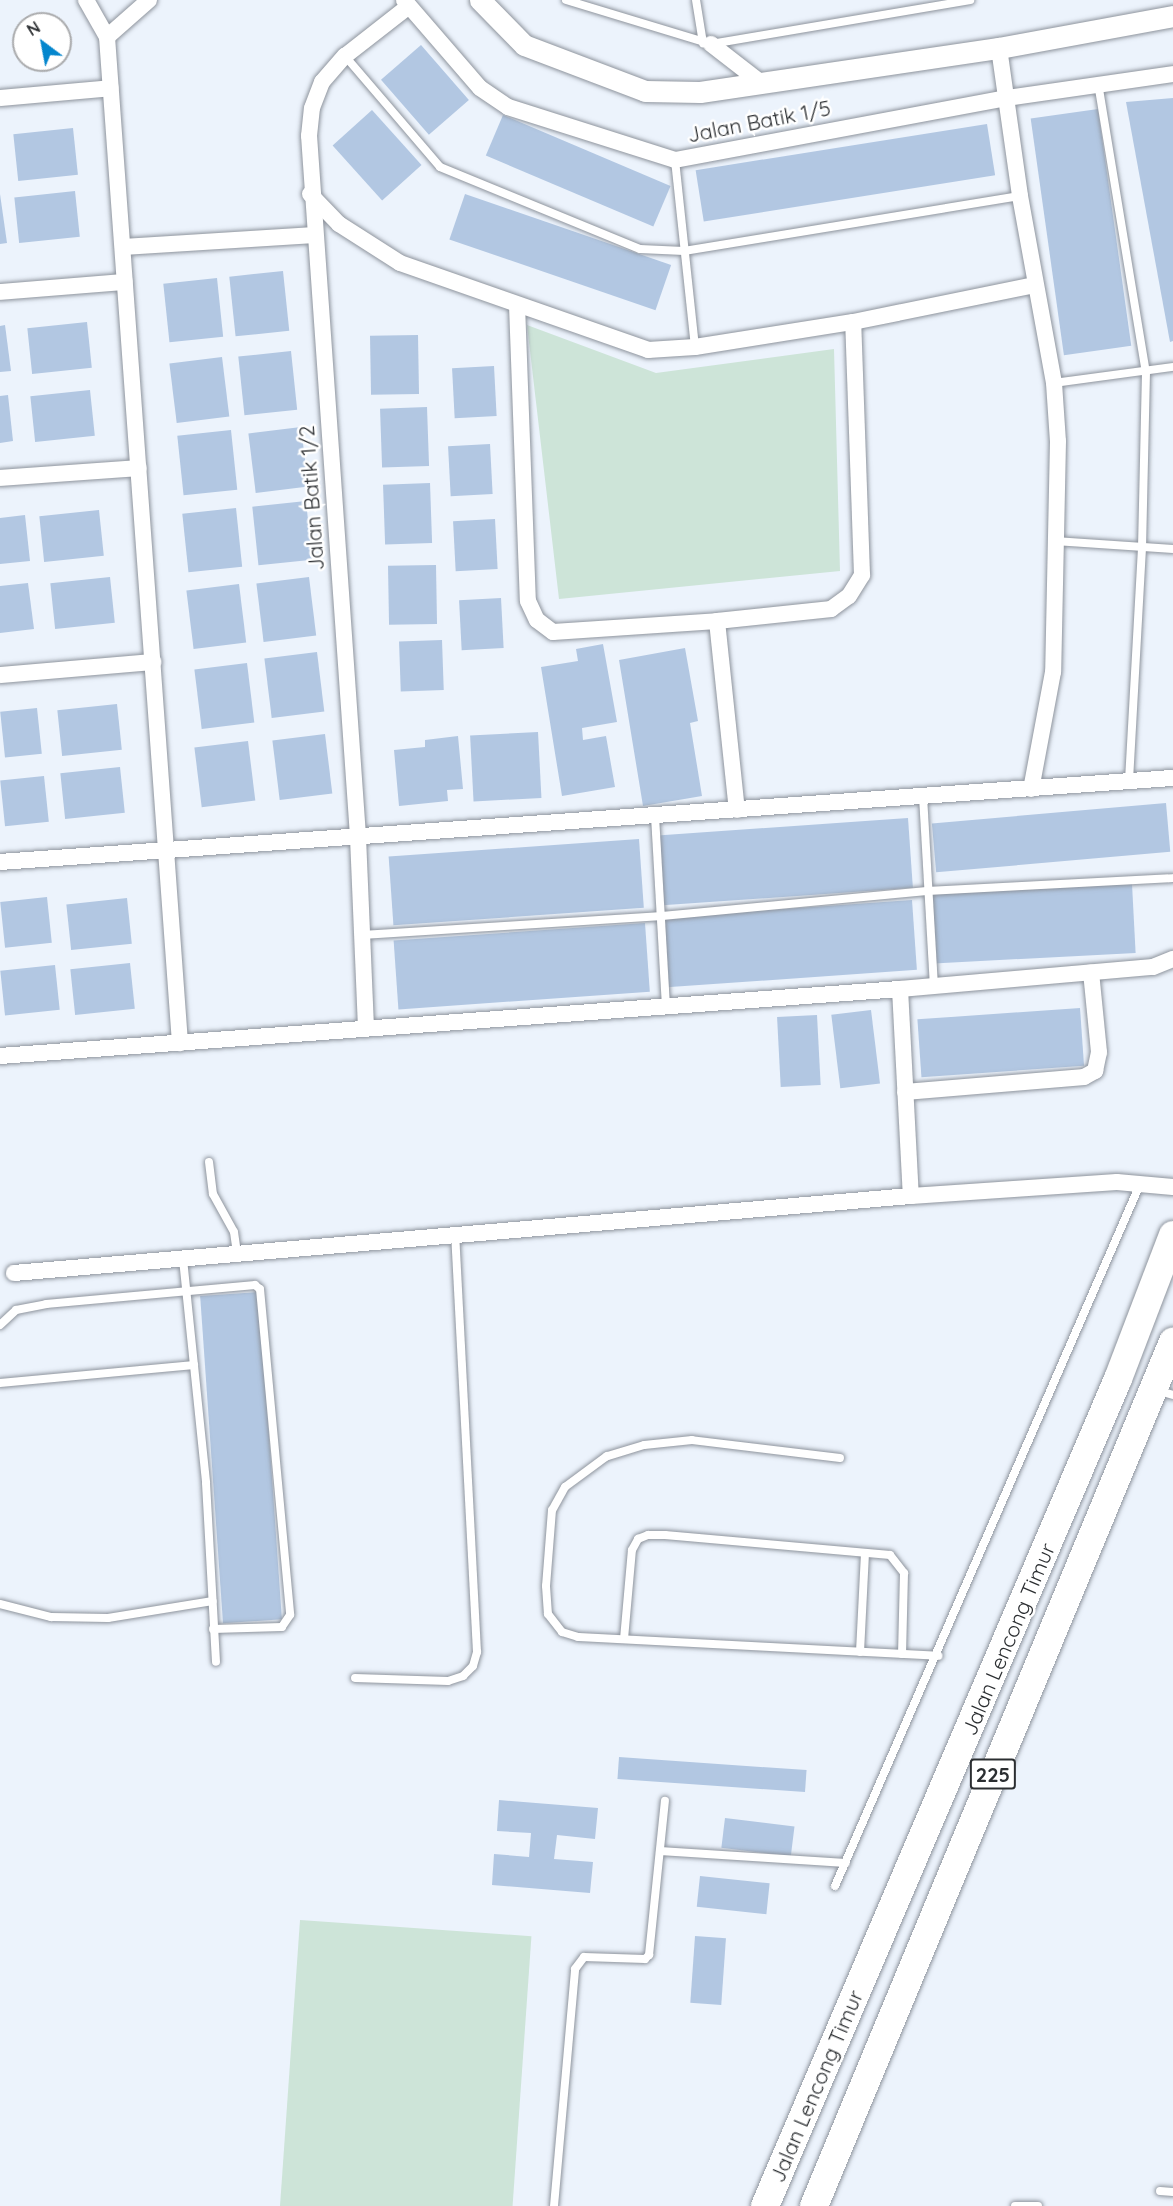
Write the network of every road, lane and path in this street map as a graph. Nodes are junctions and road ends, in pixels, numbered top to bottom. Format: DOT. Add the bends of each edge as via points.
graph roads {
  1 [pos="86,0"];
  2 [pos="149,0"];
  3 [pos="480,0"];
  4 [pos="566,0"];
  5 [pos="696,0"];
  6 [pos="905,0"];
  7 [pos="970,0"];
  8 [pos="406,3"];
  9 [pos="906,11"];
  10 [pos="1173,16"];
  11 [pos="107,37"];
  12 [pos="707,44"];
  13 [pos="999,48"];
  14 [pos="345,56"];
  15 [pos="1173,74"];
  16 [pos="760,82"];
  17 [pos="1098,83"];
  18 [pos="111,88"];
  19 [pos="0,98"];
  20 [pos="1007,98"];
  21 [pos="675,160"];
  22 [pos="310,194"];
  23 [pos="1020,196"];
  24 [pos="315,235"];
  25 [pos="123,247"];
  26 [pos="684,251"];
  27 [pos="125,282"];
  28 [pos="1035,285"];
  29 [pos="0,292"];
  30 [pos="517,305"];
  31 [pos="853,322"];
  32 [pos="695,347"];
  33 [pos="1173,367"];
  34 [pos="1146,372"];
  35 [pos="1054,383"];
  36 [pos="139,468"];
  37 [pos="0,478"];
  38 [pos="1055,542"];
  39 [pos="1142,548"];
  40 [pos="1173,549"];
  41 [pos="717,621"];
  42 [pos="153,662"];
  43 [pos="0,675"];
  44 [pos="1173,778"];
  45 [pos="1129,781"];
  46 [pos="1030,789"];
  47 [pos="923,796"];
  48 [pos="737,810"];
  49 [pos="655,816"];
  50 [pos="358,836"];
  51 [pos="166,850"];
  52 [pos="0,862"];
  53 [pos="1173,878"];
  54 [pos="927,891"];
  55 [pos="662,916"];
  56 [pos="362,935"];
  57 [pos="1173,959"];
  58 [pos="1091,972"];
  59 [pos="934,985"];
  60 [pos="900,989"];
  61 [pos="666,1006"];
  62 [pos="366,1028"];
  63 [pos="180,1043"];
  64 [pos="0,1056"];
  65 [pos="905,1092"];
  66 [pos="209,1162"];
  67 [pos="1141,1182"];
  68 [pos="1173,1187"];
  69 [pos="911,1196"];
  70 [pos="1173,1235"];
  71 [pos="454,1236"];
  72 [pos="237,1253"];
  73 [pos="183,1259"];
  74 [pos="14,1273"];
  75 [pos="186,1293"];
  76 [pos="0,1325"];
  77 [pos="1173,1342"];
  78 [pos="194,1365"];
  79 [pos="0,1383"];
  80 [pos="1163,1392"];
  81 [pos="840,1458"];
  82 [pos="865,1553"];
  83 [pos="213,1601"];
  84 [pos="0,1604"];
  85 [pos="213,1629"];
  86 [pos="624,1639"];
  87 [pos="860,1652"];
  88 [pos="902,1654"];
  89 [pos="938,1656"];
  90 [pos="216,1662"];
  91 [pos="355,1678"];
  92 [pos="665,1801"];
  93 [pos="660,1851"];
  94 [pos="846,1863"];
  95 [pos="835,1886"];
  96 [pos="1160,2191"];
  97 [pos="1173,2192"];
  98 [pos="554,2206"];
  99 [pos="765,2206"];
  100 [pos="814,2206"];
  101 [pos="1016,2206"];
  102 [pos="1038,2206"];
  1 -- 11 [label="street"];
  2 -- 11 [label="street"];
  3 -- 16 [label="street" via="524,45 645,91 699,92"];
  4 -- 12 [label="lane"];
  5 -- 12 [label="lane"];
  6 -- 9 [label="lane"];
  7 -- 9 [label="lane"];
  8 -- 14 [label="street, Jalan Batik 1/2"];
  8 -- 21 [label="street, Jalan Batik 1/5" via="480,88 508,106"];
  9 -- 12 [label="lane"];
  10 -- 13 [label="street"];
  11 -- 18 [label="street"];
  12 -- 16 [label="street"];
  13 -- 16 [label="street"];
  13 -- 20 [label="street"];
  14 -- 22 [label="street, Jalan Batik 1/2" via="322,82 312,108"];
  14 -- 26 [label="lane" via="440,167 604,238 640,249"];
  15 -- 17 [label="street, Jalan Batik 1/5"];
  17 -- 20 [label="street, Jalan Batik 1/5"];
  17 -- 34 [label="lane"];
  18 -- 19 [label="street"];
  18 -- 25 [label="street"];
  20 -- 21 [label="street, Jalan Batik 1/5"];
  20 -- 23 [label="street"];
  21 -- 26 [label="lane"];
  22 -- 24 [label="street, Jalan Batik 1/2"];
  22 -- 30 [label="street" via="366,245 400,263"];
  23 -- 26 [label="lane"];
  23 -- 28 [label="street"];
  24 -- 25 [label="street"];
  24 -- 50 [label="street, Jalan Batik 1/2"];
  25 -- 27 [label="street"];
  26 -- 32 [label="lane"];
  27 -- 29 [label="street"];
  27 -- 36 [label="street"];
  28 -- 31 [label="street"];
  28 -- 35 [label="street"];
  30 -- 32 [label="street" via="648,350"];
  30 -- 41 [label="street" via="528,601 537,620 553,632"];
  31 -- 32 [label="street"];
  31 -- 41 [label="street" via="862,575 849,596 831,609"];
  33 -- 34 [label="lane"];
  34 -- 35 [label="lane"];
  34 -- 39 [label="lane"];
  35 -- 38 [label="street" via="1058,441"];
  36 -- 37 [label="street"];
  36 -- 42 [label="street"];
  38 -- 39 [label="lane"];
  38 -- 46 [label="street" via="1053,672"];
  39 -- 40 [label="lane"];
  39 -- 45 [label="lane"];
  41 -- 48 [label="street"];
  42 -- 43 [label="street"];
  42 -- 51 [label="street"];
  44 -- 45 [label="street"];
  45 -- 46 [label="street"];
  46 -- 47 [label="street"];
  47 -- 48 [label="street"];
  47 -- 54 [label="lane"];
  48 -- 49 [label="street"];
  49 -- 50 [label="street"];
  49 -- 55 [label="lane"];
  50 -- 51 [label="street"];
  50 -- 56 [label="street, Jalan Batik 1/2"];
  51 -- 52 [label="street"];
  51 -- 63 [label="street"];
  53 -- 54 [label="lane"];
  54 -- 55 [label="lane"];
  54 -- 59 [label="lane"];
  55 -- 56 [label="lane"];
  55 -- 61 [label="lane"];
  56 -- 62 [label="street, Jalan Batik 1/2"];
  57 -- 58 [label="street" via="1153,967"];
  58 -- 59 [label="street"];
  58 -- 65 [label="street" via="1099,1052 1095,1071 1084,1077"];
  59 -- 60 [label="street"];
  60 -- 61 [label="street"];
  60 -- 65 [label="street"];
  61 -- 62 [label="street"];
  62 -- 63 [label="street"];
  63 -- 64 [label="street"];
  65 -- 69 [label="street"];
  66 -- 72 [label="lane" via="213,1194 234,1232"];
  67 -- 68 [label="street"];
  67 -- 69 [label="street"];
  67 -- 89 [label="lane"];
  69 -- 71 [label="street"];
  70 -- 99 [label="highway, Jalan Lencong Timur / 225" via="1104,1412"];
  71 -- 72 [label="street"];
  71 -- 91 [label="lane" via="477,1652 473,1666 464,1676 448,1681"];
  72 -- 73 [label="street"];
  73 -- 74 [label="street"];
  73 -- 75 [label="lane"];
  75 -- 76 [label="lane" via="46,1304 16,1310"];
  75 -- 78 [label="lane"];
  75 -- 85 [label="lane" via="255,1285 264,1296 289,1589 290,1615 282,1627"];
  77 -- 80 [label="highway, Jalan Lencong Timur / 225"];
  78 -- 79 [label="lane"];
  78 -- 83 [label="lane"];
  80 -- 100 [label="highway, Jalan Lencong Timur / 225"];
  81 -- 86 [label="lane" via="692,1440 644,1445 607,1456 581,1472 565,1486 552,1510 546,1586 548,1614 562,1632"];
  82 -- 86 [label="lane" via="648,1534 638,1539 632,1550"];
  82 -- 87 [label="lane"];
  82 -- 88 [label="lane" via="890,1556 904,1573"];
  83 -- 84 [label="lane" via="108,1618 51,1617"];
  83 -- 85 [label="lane"];
  85 -- 90 [label="lane"];
  86 -- 87 [label="lane"];
  87 -- 88 [label="lane"];
  88 -- 89 [label="lane"];
  89 -- 94 [label="lane"];
  92 -- 93 [label="lane"];
  93 -- 94 [label="lane"];
  93 -- 98 [label="lane" via="650,1955 645,1959 584,1957 575,1969"];
  94 -- 95 [label="lane"];
  96 -- 97 [label="lane"];
  101 -- 102 [label="lane"];
}
